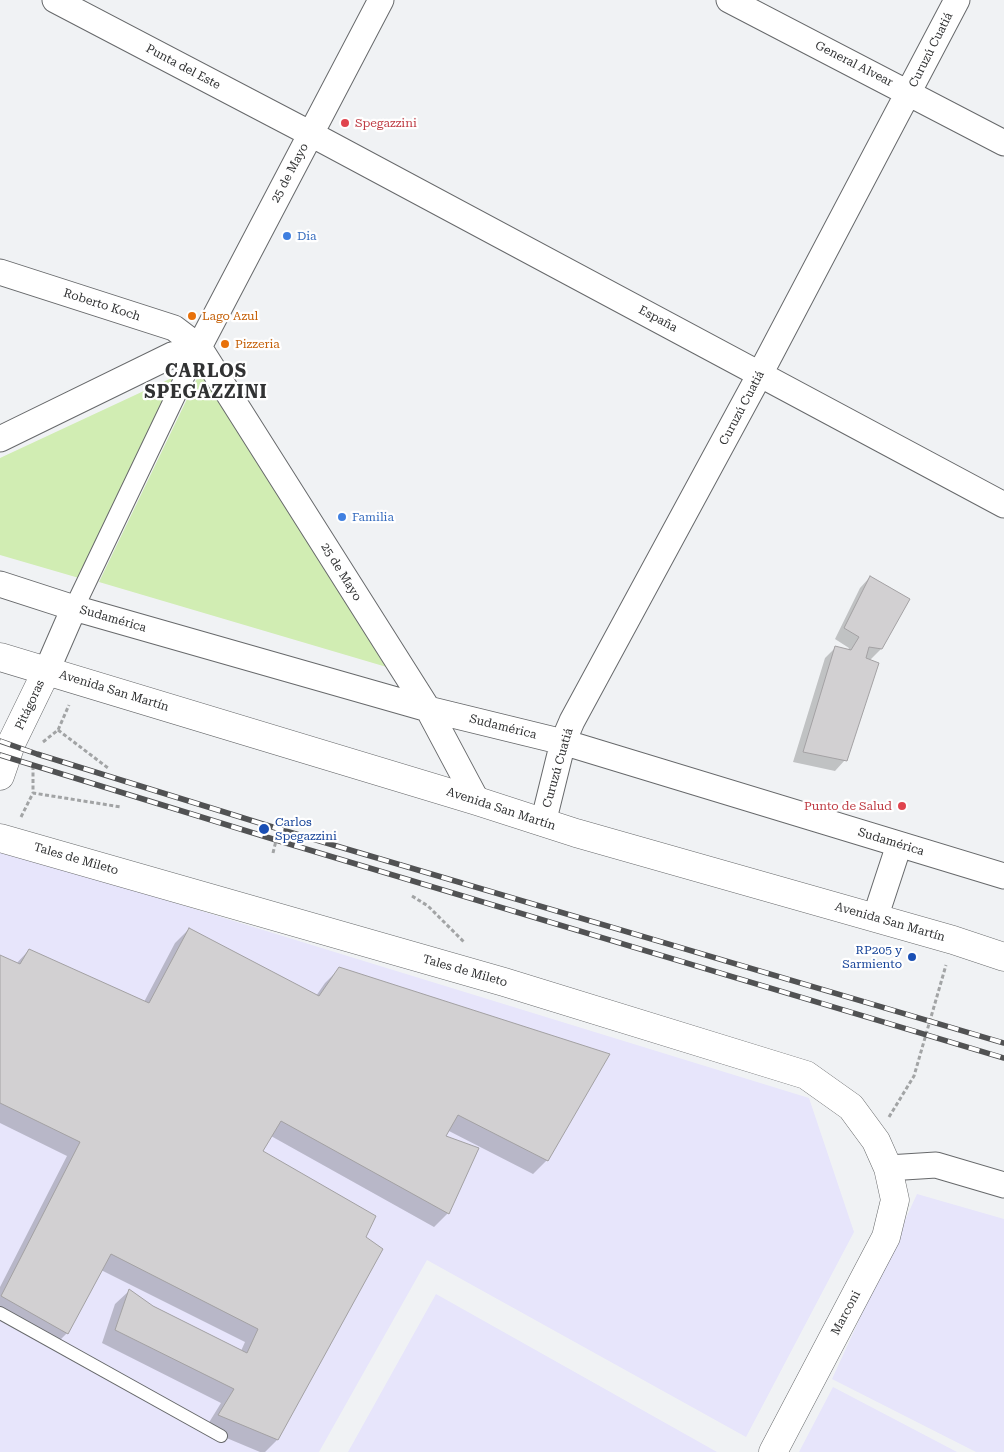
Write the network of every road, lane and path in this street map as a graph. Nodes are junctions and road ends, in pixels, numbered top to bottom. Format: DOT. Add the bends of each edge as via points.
graph roads {
  1 [pos="55,0"];
  2 [pos="382,0"];
  3 [pos="729,0"];
  4 [pos="957,0"];
  5 [pos="909,93"];
  6 [pos="311,134"];
  7 [pos="1004,143"];
  8 [pos="0,272"];
  9 [pos="199,347"];
  10 [pos="760,374"];
  11 [pos="0,439"];
  12 [pos="1004,505"];
  13 [pos="0,584"];
  14 [pos="74,608"];
  15 [pos="0,657"];
  16 [pos="47,670"];
  17 [pos="78,681"];
  18 [pos="428,709"];
  19 [pos="58,730"];
  20 [pos="563,742"];
  21 [pos="40,747"];
  22 [pos="35,760"];
  23 [pos="108,768"];
  24 [pos="0,776"];
  25 [pos="33,793"];
  26 [pos="477,801"];
  27 [pos="121,807"];
  28 [pos="281,820"];
  29 [pos="544,823"];
  30 [pos="5,839"];
  31 [pos="899,845"];
  32 [pos="273,853"];
  33 [pos="1004,876"];
  34 [pos="412,896"];
  35 [pos="875,918"];
  36 [pos="953,940"];
  37 [pos="469,947"];
  38 [pos="1004,957"];
  39 [pos="876,1140"];
  40 [pos="888,1168"];
  41 [pos="1004,1185"];
  42 [pos="0,1313"];
  43 [pos="221,1436"];
  44 [pos="773,1452"];
  1 -- 6 [label="street, Punta del Este"];
  2 -- 6 [label="street, 25 de Mayo"];
  3 -- 5 [label="street, General Alvear"];
  4 -- 5 [label="street, Curuzú Cuatiá"];
  5 -- 7 [label="street, General Alvear"];
  5 -- 10 [label="street, Curuzú Cuatiá"];
  6 -- 9 [label="street, 25 de Mayo"];
  6 -- 10 [label="street, España"];
  8 -- 9 [label="street, Roberto Koch" via="174,328"];
  9 -- 11 [label="street" via="172,355"];
  9 -- 14 [label="street"];
  9 -- 18 [label="street, 25 de Mayo"];
  10 -- 12 [label="street, España"];
  10 -- 20 [label="street, Curuzú Cuatiá"];
  13 -- 14 [label="street, Sudamérica"];
  14 -- 16 [label="street, Pitágoras"];
  14 -- 18 [label="street, Sudamérica"];
  15 -- 16 [label="street, Avenida San Martín"];
  16 -- 17 [label="street, Avenida San Martín"];
  16 -- 24 [label="street, Pitágoras" via="11,744"];
  17 -- 19 [label="path"];
  17 -- 26 [label="street, Avenida San Martín"];
  18 -- 20 [label="street, Sudamérica"];
  18 -- 26 [label="street, 25 de Mayo"];
  19 -- 21 [label="path"];
  19 -- 23 [label="path"];
  20 -- 29 [label="street, Curuzú Cuatiá"];
  20 -- 31 [label="street, Sudamérica"];
  22 -- 25 [label="path"];
  25 -- 27 [label="path"];
  25 -- 30 [label="path"];
  26 -- 29 [label="street, Avenida San Martín"];
  28 -- 32 [label="path"];
  29 -- 35 [label="street, Avenida San Martín"];
  30 -- 39 [label="street, Tales de Mileto" via="504,982 806,1075 851,1107"];
  31 -- 33 [label="street, Sudamérica"];
  31 -- 35 [label="street"];
  34 -- 37 [label="path" via="428,906"];
  35 -- 36 [label="street, Avenida San Martín"];
  36 -- 38 [label="street, Avenida San Martín"];
  36 -- 39 [label="path" via="914,1076"];
  39 -- 40 [label="street, Tales de Mileto"];
  40 -- 41 [label="street" via="936,1165"];
  40 -- 44 [label="street, Marconi" via="895,1200 886,1237"];
  42 -- 43 [label="lane"];
}
